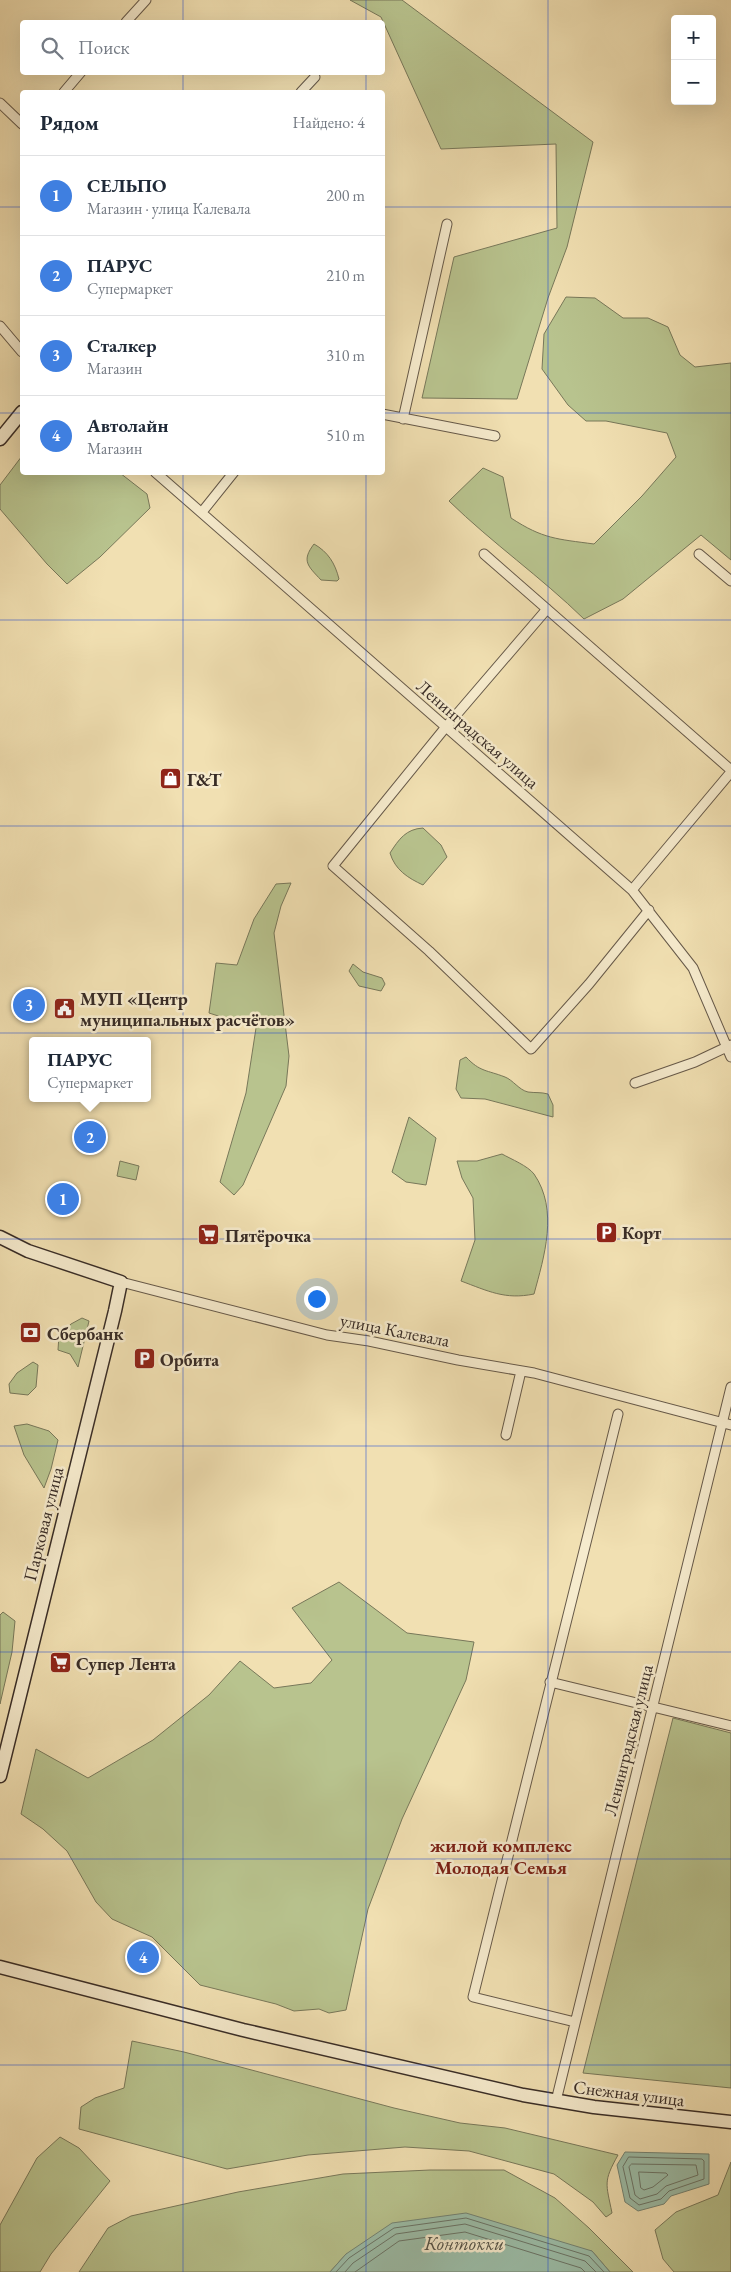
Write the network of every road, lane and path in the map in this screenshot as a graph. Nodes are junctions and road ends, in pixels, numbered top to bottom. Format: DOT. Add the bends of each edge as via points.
graph roads {
  1 [pos="146,0"];
  2 [pos="128,20"];
  3 [pos="78,75"];
  4 [pos="315,77"];
  5 [pos="66,90"];
  6 [pos="303,90"];
  7 [pos="0,103"];
  8 [pos="20,122"];
  9 [pos="447,224"];
  10 [pos="0,326"];
  11 [pos="20,350"];
  12 [pos="20,414"];
  13 [pos="385,415"];
  14 [pos="403,419"];
  15 [pos="494,436"];
  16 [pos="0,439"];
  17 [pos="159,475"];
  18 [pos="232,475"];
  19 [pos="202,512"];
  20 [pos="484,554"];
  21 [pos="699,554"];
  22 [pos="731,581"];
  23 [pos="547,609"];
  24 [pos="445,728"];
  25 [pos="731,771"];
  26 [pos="632,890"];
  27 [pos="649,910"];
  28 [pos="729,1045"];
  29 [pos="731,1058"];
  30 [pos="635,1083"];
  31 [pos="0,1237"];
  32 [pos="121,1282"];
  33 [pos="521,1371"];
  34 [pos="731,1387"];
  35 [pos="626,1398"];
  36 [pos="727,1424"];
  37 [pos="506,1435"];
  38 [pos="550,1682"];
  39 [pos="653,1707"];
  40 [pos="731,1726"];
  41 [pos="0,1776"];
  42 [pos="0,1967"];
  43 [pos="575,2022"];
  44 [pos="556,2101"];
  45 [pos="731,2122"];
  1 -- 2 [label="street"];
  3 -- 5 [label="street"];
  4 -- 6 [label="street"];
  7 -- 8 [label="street"];
  9 -- 14 [label="street"];
  10 -- 11 [label="street"];
  12 -- 16 [label="street"];
  13 -- 14 [label="street"];
  14 -- 15 [label="street"];
  17 -- 19 [label="street, Ленинградская улица"];
  18 -- 19 [label="street"];
  19 -- 24 [label="street, Ленинградская улица"];
  20 -- 23 [label="street"];
  21 -- 22 [label="street"];
  23 -- 24 [label="street"];
  23 -- 25 [label="street"];
  24 -- 26 [label="street, Ленинградская улица"];
  24 -- 27 [label="street" via="333,866 429,951 531,1049"];
  25 -- 26 [label="street"];
  26 -- 27 [label="street, Ленинградская улица"];
  27 -- 28 [label="street, Ленинградская улица" via="693,968"];
  28 -- 29 [label="street, Ленинградская улица"];
  28 -- 30 [label="street" via="695,1062"];
  31 -- 32 [label="street, улица Калевала" via="28,1251"];
  32 -- 33 [label="street, улица Калевала" via="327,1334"];
  32 -- 41 [label="street, Парковая улица"];
  33 -- 35 [label="street, улица Калевала"];
  33 -- 37 [label="street"];
  34 -- 36 [label="street, Ленинградская улица"];
  35 -- 36 [label="street, улица Калевала"];
  35 -- 38 [label="street" via="618,1414"];
  36 -- 39 [label="street, Ленинградская улица"];
  38 -- 39 [label="street"];
  38 -- 43 [label="street" via="473,1997"];
  39 -- 40 [label="street"];
  39 -- 43 [label="street, Ленинградская улица"];
  42 -- 44 [label="street, Снежная улица" via="243,2030"];
  43 -- 44 [label="street, Ленинградская улица"];
  44 -- 45 [label="street, Снежная улица"];
}
